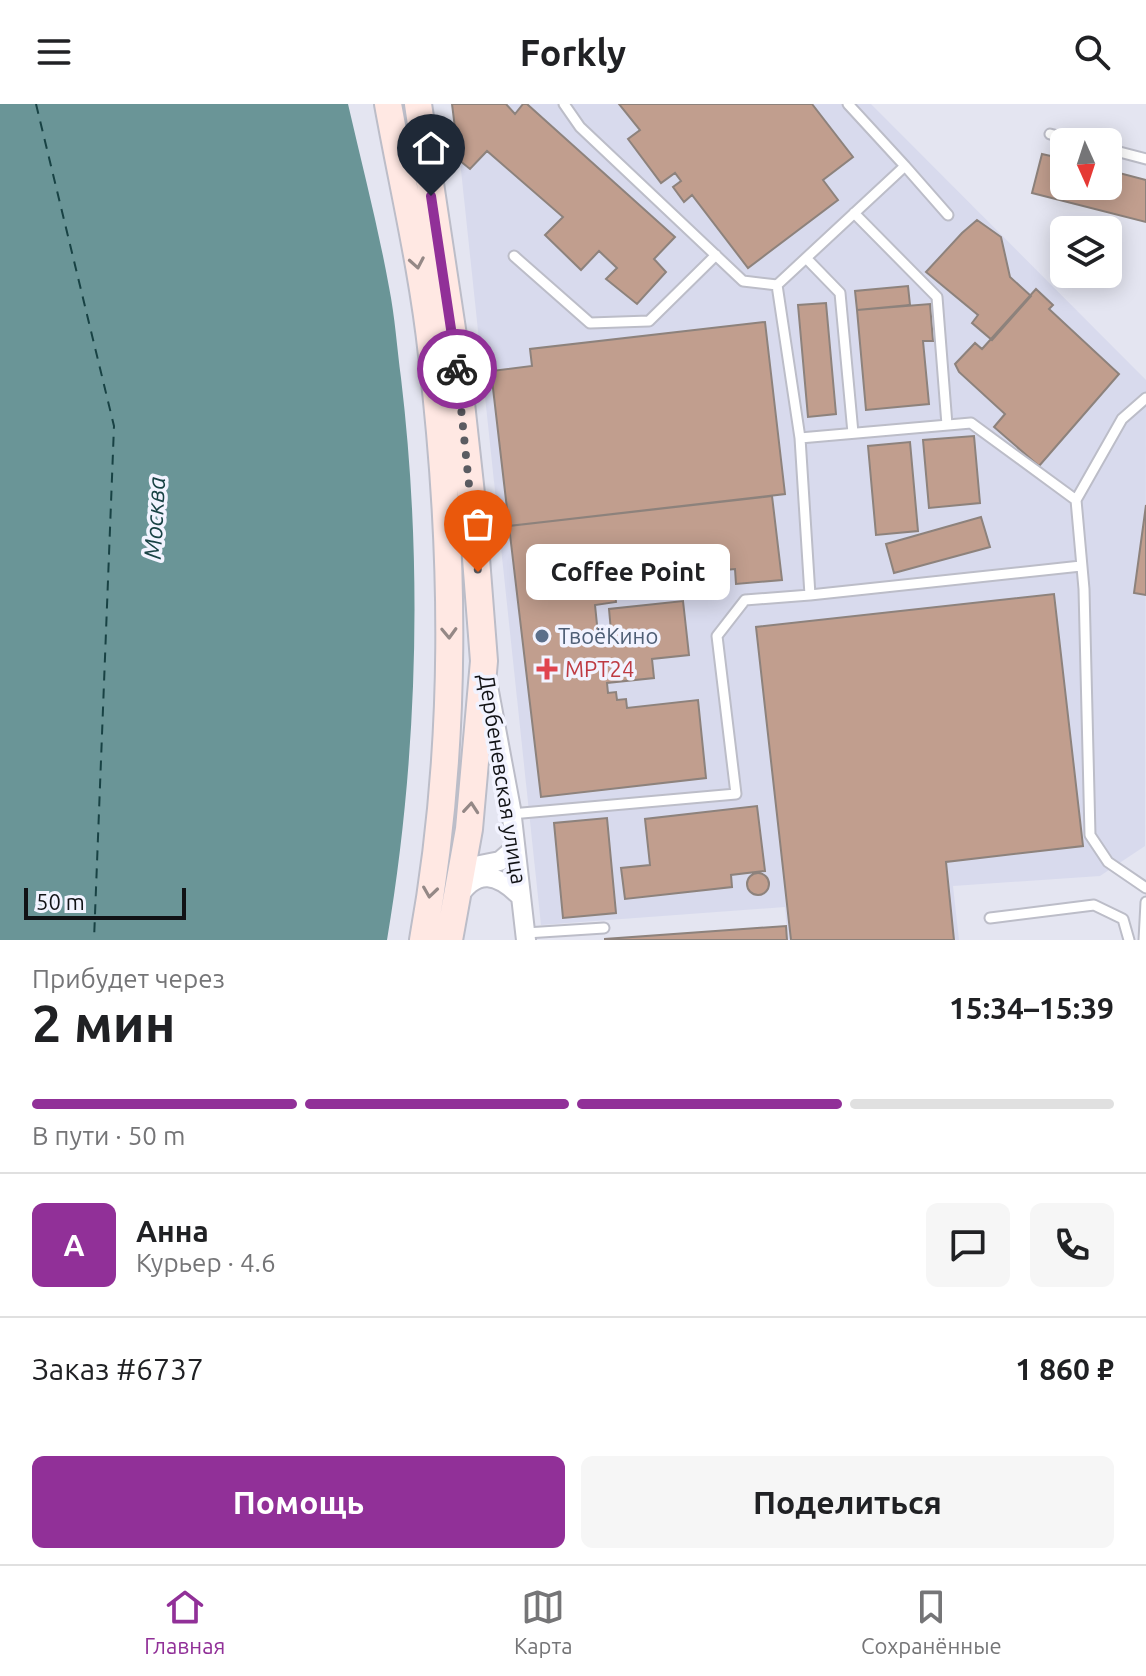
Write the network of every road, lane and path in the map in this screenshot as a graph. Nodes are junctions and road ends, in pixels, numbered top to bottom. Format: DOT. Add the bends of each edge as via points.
graph roads {
  1 [pos="388,104"];
  2 [pos="418,104"];
  3 [pos="564,104"];
  4 [pos="848,104"];
  5 [pos="1122,153"];
  6 [pos="1146,159"];
  7 [pos="905,166"];
  8 [pos="854,213"];
  9 [pos="948,215"];
  10 [pos="716,255"];
  11 [pos="514,256"];
  12 [pos="806,258"];
  13 [pos="777,285"];
  14 [pos="1146,398"];
  15 [pos="947,425"];
  16 [pos="853,433"];
  17 [pos="800,438"];
  18 [pos="1076,500"];
  19 [pos="1081,566"];
  20 [pos="810,595"];
  21 [pos="484,661"];
  22 [pos="511,814"];
  23 [pos="440,823"];
  24 [pos="515,848"];
  25 [pos="463,868"];
  26 [pos="489,877"];
  27 [pos="1146,888"];
  28 [pos="521,897"];
  29 [pos="457,899"];
  30 [pos="1146,902"];
  31 [pos="990,918"];
  32 [pos="604,928"];
  33 [pos="526,937"];
  34 [pos="423,940"];
  35 [pos="449,940"];
  36 [pos="1129,940"];
  37 [pos="1144,940"];
  1 -- 23 [label="main road, one-way" via="432,352 446,503 451,679"];
  2 -- 21 [label="main road" via="455,349"];
  3 -- 10 [label="lane" via="580,127"];
  4 -- 7 [label="lane"];
  5 -- 6 [label="lane"];
  7 -- 8 [label="lane"];
  7 -- 9 [label="lane"];
  8 -- 12 [label="lane"];
  8 -- 15 [label="lane" via="937,297"];
  10 -- 11 [label="lane" via="649,321 590,323"];
  10 -- 13 [label="lane" via="743,281"];
  12 -- 13 [label="lane"];
  12 -- 16 [label="lane" via="840,293"];
  13 -- 17 [label="lane"];
  14 -- 18 [label="lane" via="1122,419"];
  15 -- 16 [label="lane"];
  15 -- 18 [label="lane" via="971,423"];
  16 -- 17 [label="lane"];
  17 -- 20 [label="lane"];
  18 -- 19 [label="lane"];
  19 -- 20 [label="lane"];
  19 -- 27 [label="lane" via="1090,835 1108,862"];
  20 -- 22 [label="lane" via="745,600 717,636 736,794"];
  21 -- 22 [label="street, Дербеневская улица"];
  25 -- 21 [label="main road, one-way"];
  22 -- 24 [label="street, Дербеневская улица"];
  23 -- 25 [label="street" via="445,844"];
  23 -- 34 [label="main road, one-way"];
  24 -- 25 [label="street" via="500,861"];
  24 -- 28 [label="street, Дербеневская улица"];
  25 -- 26 [label="street"];
  25 -- 29 [label="main road"];
  26 -- 28 [label="street, Дербеневская улица" via="502,880"];
  26 -- 29 [label="street, Дербеневская улица" via="464,887"];
  28 -- 33 [label="street, Дербеневская улица"];
  29 -- 35 [label="main road"];
  30 -- 37 [label="lane"];
  31 -- 36 [label="lane" via="1094,905 1123,919"];
  32 -- 33 [label="lane"];
}
